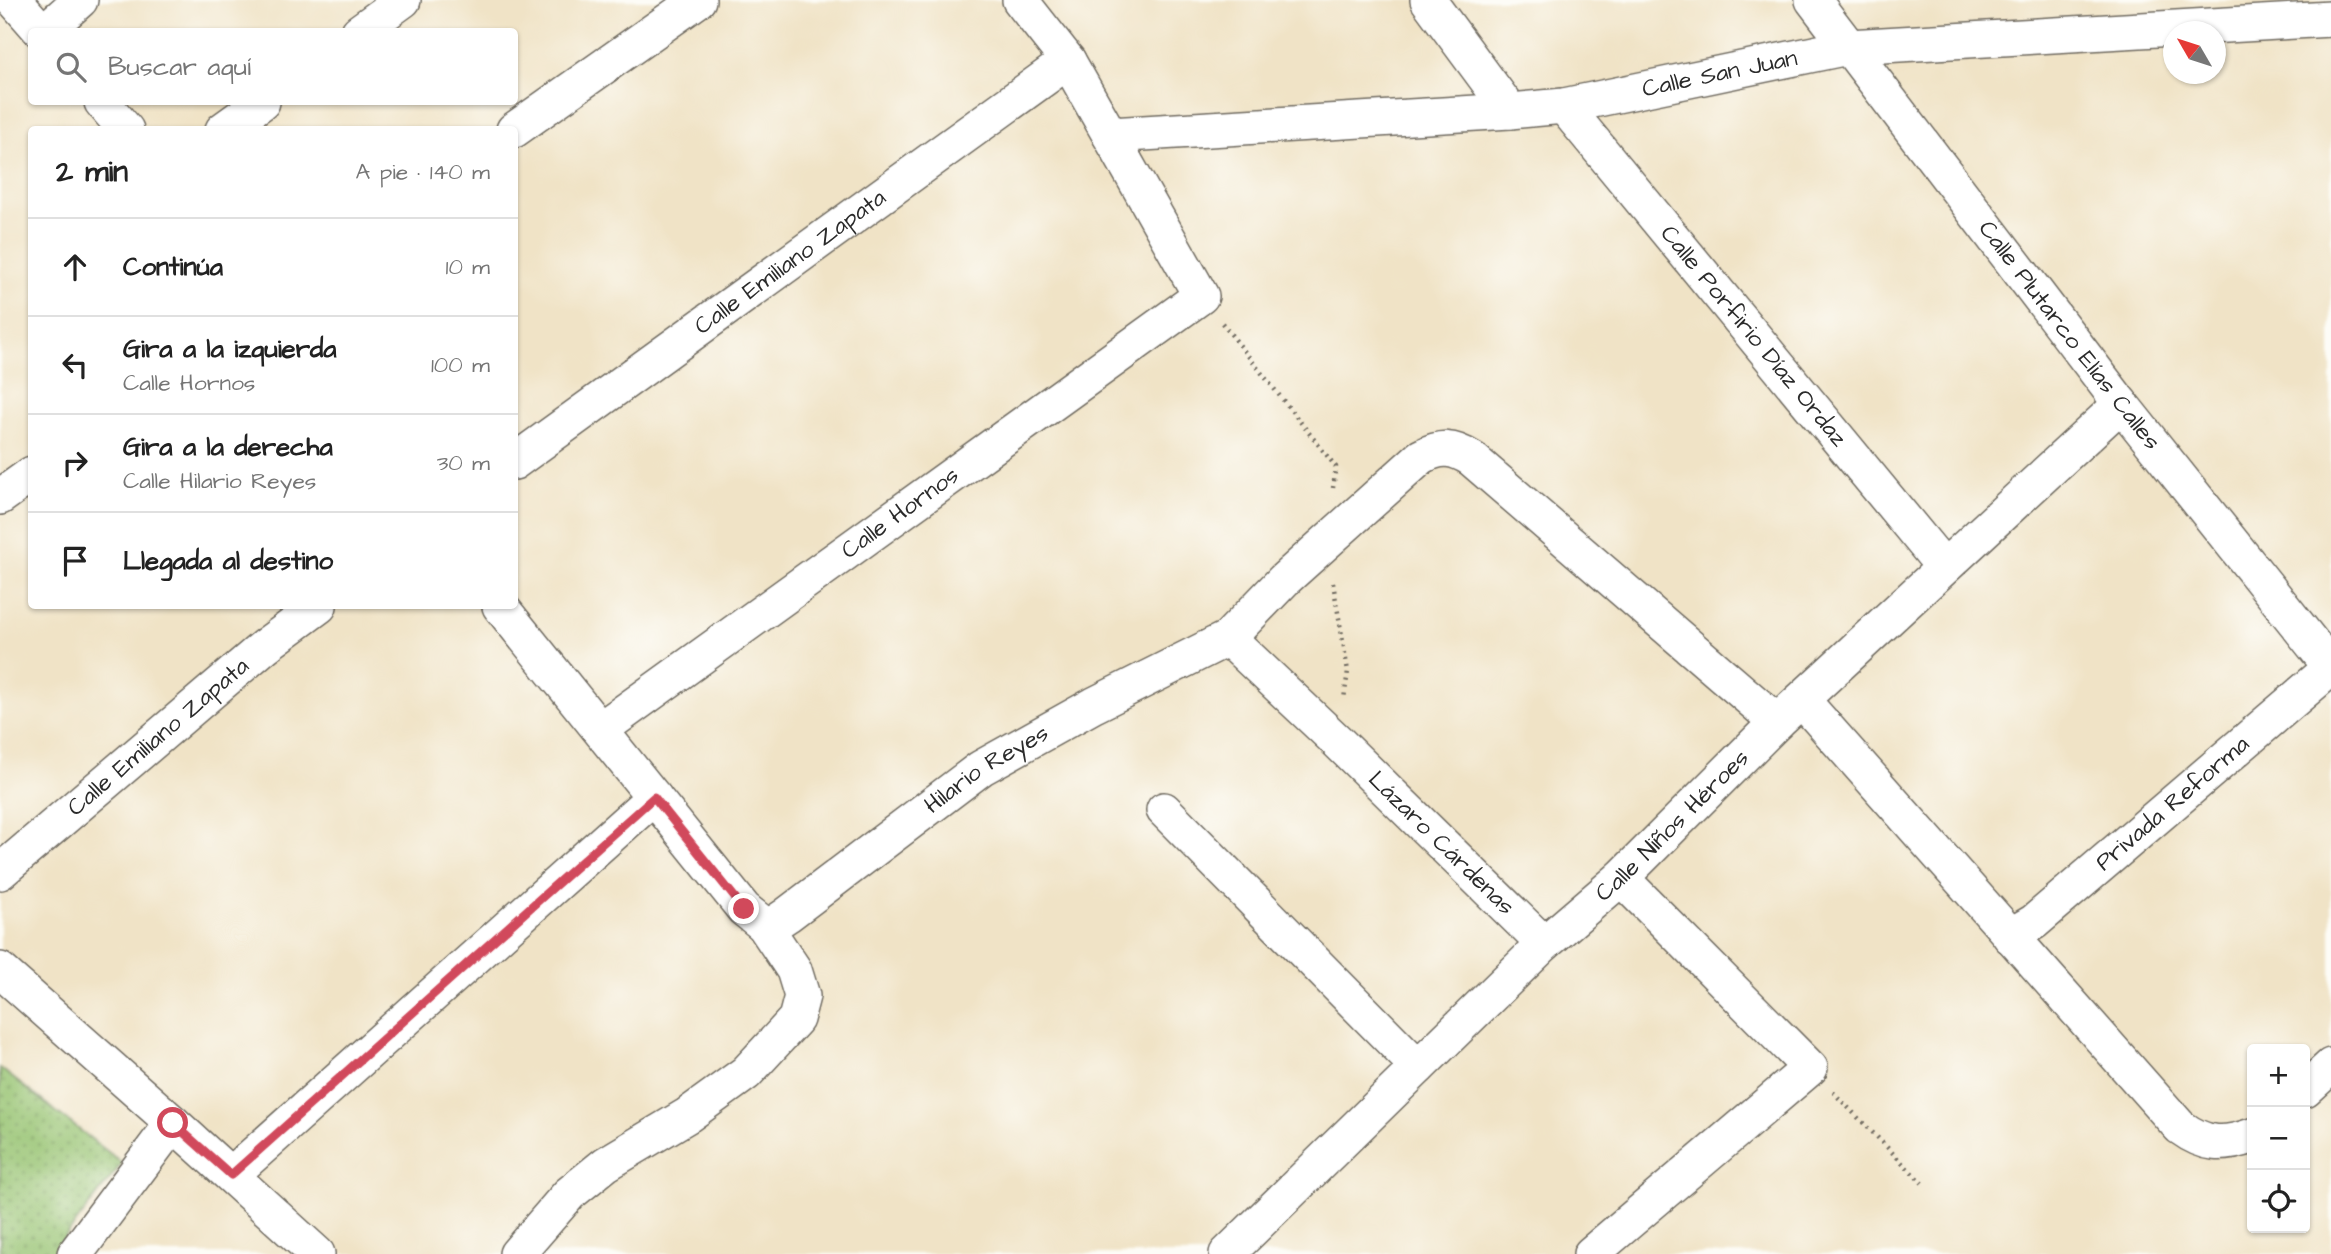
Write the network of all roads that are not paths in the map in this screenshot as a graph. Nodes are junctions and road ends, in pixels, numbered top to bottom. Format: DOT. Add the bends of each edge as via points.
graph roads {
  1 [pos="14,0"];
  2 [pos="80,0"];
  3 [pos="403,0"];
  4 [pos="698,0"];
  5 [pos="1020,0"];
  6 [pos="1428,0"];
  7 [pos="1813,0"];
  8 [pos="2331,19"];
  9 [pos="39,28"];
  10 [pos="48,28"];
  11 [pos="364,28"];
  12 [pos="1848,47"];
  13 [pos="1068,61"];
  14 [pos="105,105"];
  15 [pos="258,105"];
  16 [pos="1564,106"];
  17 [pos="1510,111"];
  18 [pos="123,126"];
  19 [pos="229,126"];
  20 [pos="518,127"];
  21 [pos="1110,135"];
  22 [pos="2122,404"];
  23 [pos="518,459"];
  24 [pos="28,477"];
  25 [pos="0,497"];
  26 [pos="1943,566"];
  27 [pos="315,609"];
  28 [pos="502,609"];
  29 [pos="1228,638"];
  30 [pos="2331,667"];
  31 [pos="1789,711"];
  32 [pos="601,729"];
  33 [pos="654,797"];
  34 [pos="1164,810"];
  35 [pos="0,872"];
  36 [pos="1621,878"];
  37 [pos="764,925"];
  38 [pos="2010,936"];
  39 [pos="1544,944"];
  40 [pos="0,970"];
  41 [pos="2331,1066"];
  42 [pos="1418,1067"];
  43 [pos="2310,1085"];
  44 [pos="173,1123"];
  45 [pos="2247,1138"];
  46 [pos="231,1175"];
  47 [pos="75,1254"];
  48 [pos="317,1254"];
  49 [pos="517,1254"];
  50 [pos="1227,1254"];
  51 [pos="1591,1254"];
  1 -- 9 [label="street"];
  2 -- 10 [label="street"];
  3 -- 11 [label="street"];
  4 -- 20 [label="street"];
  5 -- 13 [label="street"];
  6 -- 17 [label="street"];
  7 -- 12 [label="street, Calle Plutarco Elías Calles"];
  8 -- 12 [label="street, Calle San Juan"];
  12 -- 16 [label="street, Calle San Juan"];
  12 -- 22 [label="street, Calle Plutarco Elías Calles"];
  13 -- 21 [label="street"];
  13 -- 23 [label="street, Calle Emiliano Zapata"];
  14 -- 18 [label="street"];
  15 -- 19 [label="street"];
  16 -- 17 [label="street, Calle San Juan"];
  16 -- 26 [label="street, Calle Porfirio Díaz Ordaz"];
  17 -- 21 [label="street, Calle San Juan"];
  21 -- 32 [label="street, Calle Hornos" via="1201,296"];
  22 -- 26 [label="street, Calle Niños Héroes"];
  22 -- 30 [label="street, Calle Plutarco Elías Calles"];
  24 -- 25 [label="street"];
  26 -- 31 [label="street, Calle Niños Héroes"];
  27 -- 35 [label="street, Calle Emiliano Zapata" via="265,646"];
  28 -- 32 [label="street"];
  29 -- 31 [label="street" via="1266,597 1421,457 1446,447 1472,459"];
  29 -- 37 [label="street, Hilario Reyes" via="981,768 775,923"];
  29 -- 39 [label="street, Lázaro Cárdenas"];
  30 -- 38 [label="street, Privada Reforma" via="2034,922"];
  31 -- 36 [label="street, Calle Niños Héroes"];
  31 -- 38 [label="street"];
  32 -- 33 [label="street"];
  33 -- 37 [label="street" via="744,909"];
  33 -- 46 [label="street"];
  34 -- 42 [label="street"];
  36 -- 39 [label="street, Calle Niños Héroes"];
  36 -- 51 [label="street" via="1810,1068"];
  37 -- 49 [label="street" via="794,970 802,996 796,1019 746,1073 688,1115 606,1164 569,1194"];
  38 -- 45 [label="street" via="2180,1128 2196,1139 2215,1143"];
  39 -- 42 [label="street, Calle Niños Héroes"];
  40 -- 44 [label="street"];
  41 -- 43 [label="street"];
  42 -- 50 [label="street, Calle Niños Héroes"];
  44 -- 46 [label="street"];
  44 -- 47 [label="street"];
  46 -- 48 [label="street"];
}
